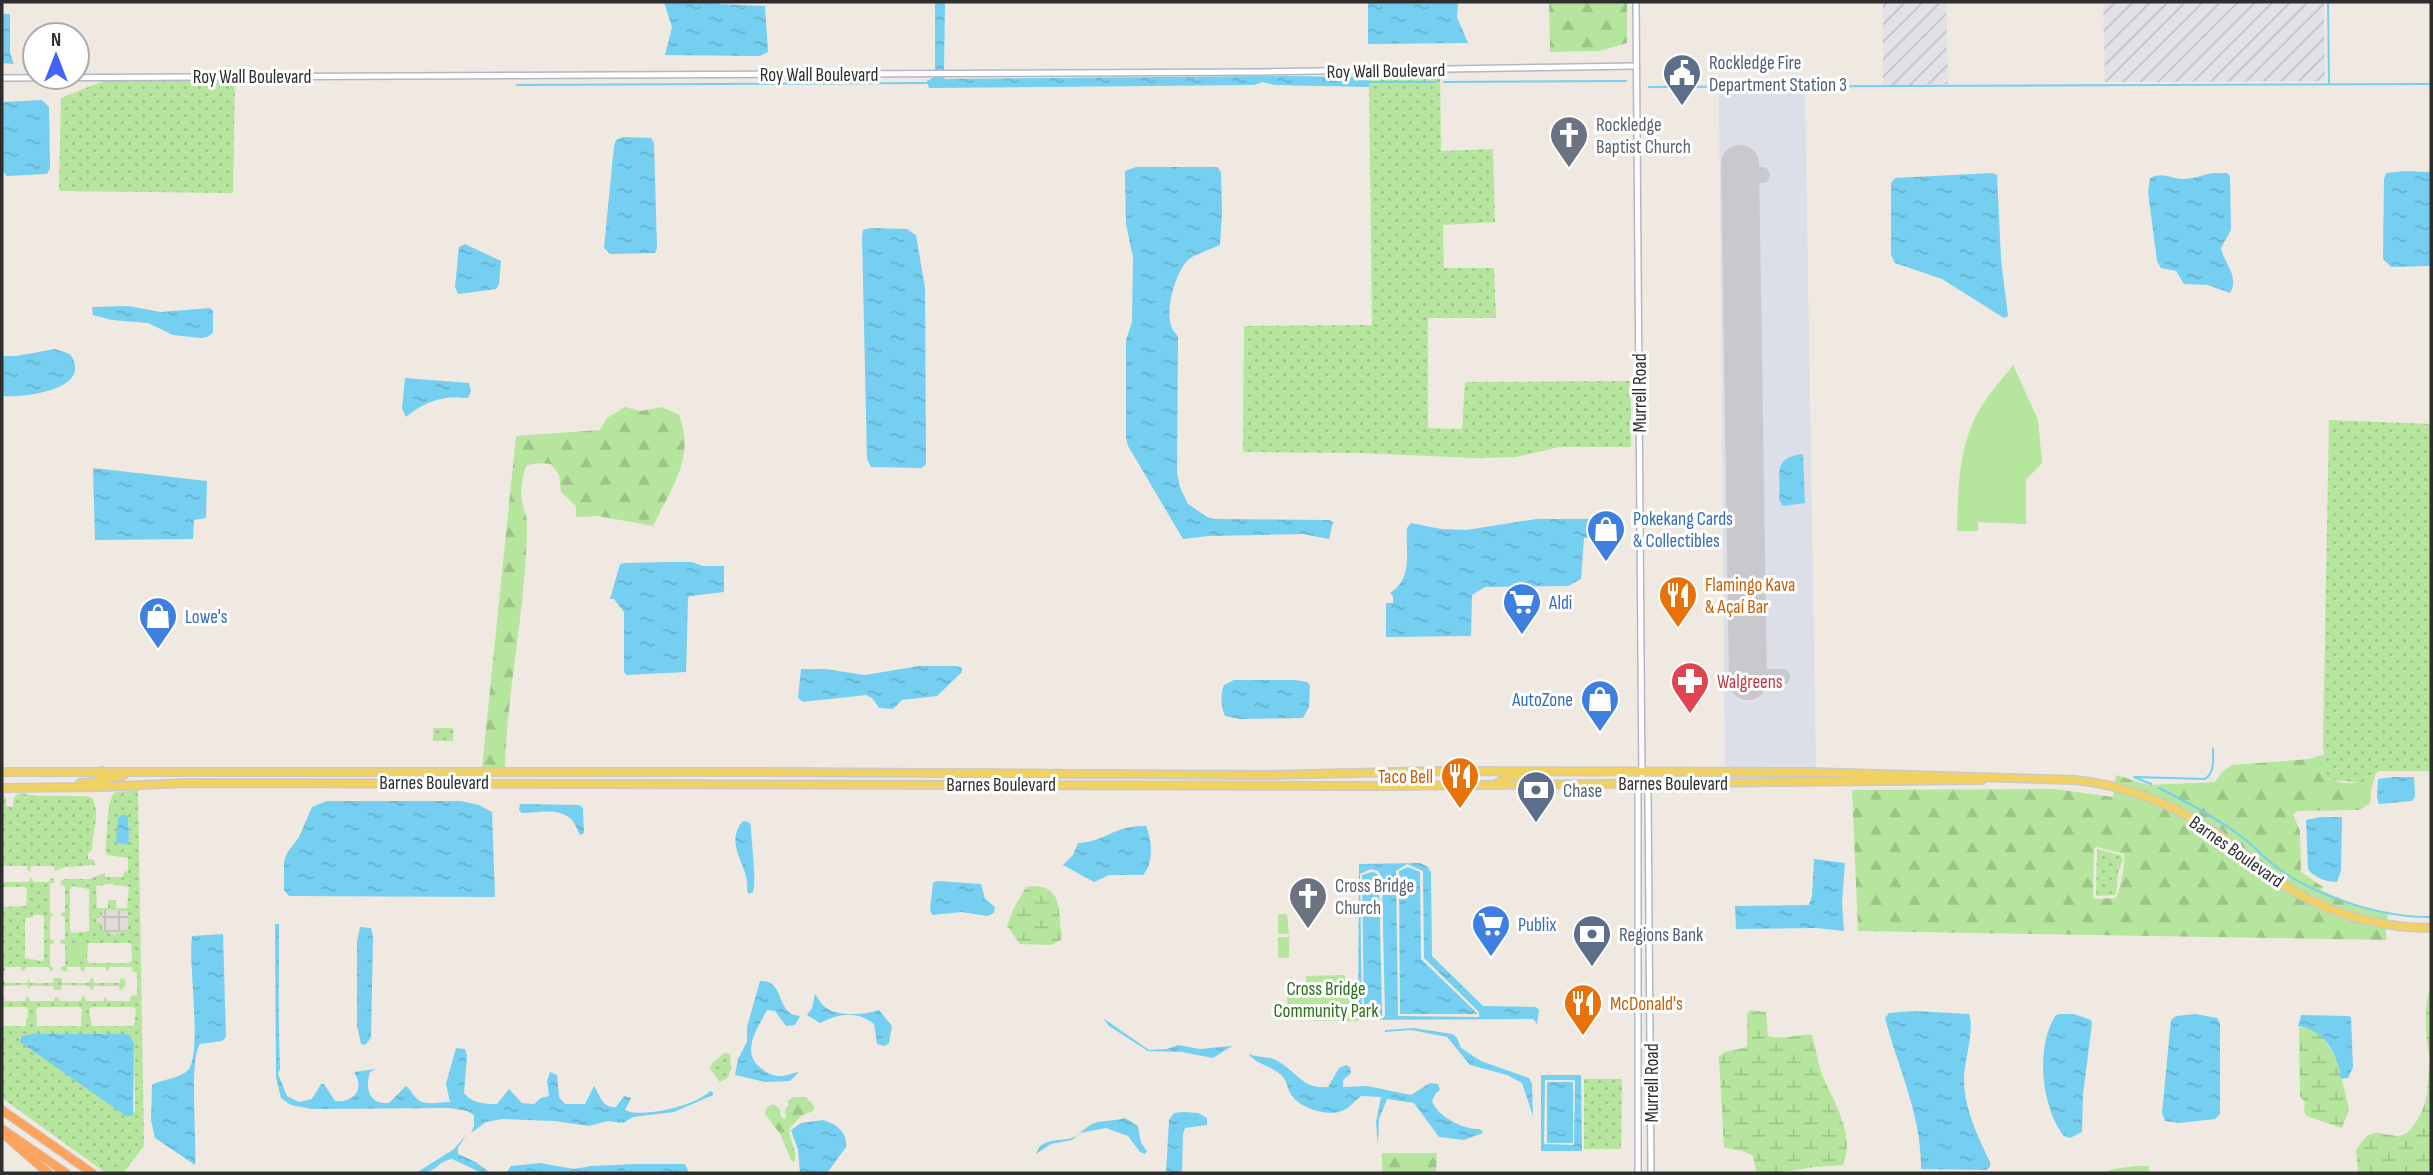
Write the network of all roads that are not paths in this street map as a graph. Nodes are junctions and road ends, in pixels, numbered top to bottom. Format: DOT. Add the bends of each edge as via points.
graph roads {
  1 [pos="1636,2"];
  2 [pos="1636,66"];
  3 [pos="2,78"];
  4 [pos="102,771"];
  5 [pos="208,771"];
  6 [pos="2,772"];
  7 [pos="635,772"];
  8 [pos="755,772"];
  9 [pos="1499,772"];
  10 [pos="1599,772"];
  11 [pos="1642,772"];
  12 [pos="1264,778"];
  13 [pos="2000,779"];
  14 [pos="582,783"];
  15 [pos="643,783"];
  16 [pos="1642,784"];
  17 [pos="1179,785"];
  18 [pos="1494,785"];
  19 [pos="1248,786"];
  20 [pos="1421,786"];
  21 [pos="2,788"];
  22 [pos="101,788"];
  23 [pos="2431,928"];
  24 [pos="2,1110"];
  25 [pos="2,1131"];
  26 [pos="48,1173"];
  27 [pos="66,1173"];
  28 [pos="92,1173"];
  29 [pos="1638,1173"];
  30 [pos="1651,1173"];
  1 -- 2 [label="street, Murrell Road"];
  2 -- 3 [label="street, Roy Wall Boulevard"];
  2 -- 11 [label="street, Murrell Road"];
  4 -- 5 [label="main road, Barnes Boulevard"];
  4 -- 6 [label="main road, Barnes Boulevard"];
  4 -- 21 [label="main road" via="99,778 86,783 18,783"];
  5 -- 7 [label="main road, Barnes Boulevard"];
  5 -- 22 [label="main road" via="190,776 116,776"];
  7 -- 8 [label="main road, Barnes Boulevard"];
  7 -- 14 [label="main road" via="630,777"];
  8 -- 12 [label="main road, Barnes Boulevard"];
  8 -- 15 [label="main road" via="746,776 658,776"];
  9 -- 10 [label="main road, Barnes Boulevard"];
  9 -- 12 [label="main road, Barnes Boulevard"];
  9 -- 20 [label="main road" via="1480,781 1436,781"];
  10 -- 11 [label="main road, Barnes Boulevard"];
  10 -- 18 [label="main road" via="1513,776"];
  11 -- 13 [label="main road, Barnes Boulevard"];
  11 -- 16 [label="street, Murrell Road"];
  12 -- 17 [label="main road"];
  12 -- 19 [label="main road"];
  13 -- 16 [label="main road, Barnes Boulevard"];
  13 -- 23 [label="main road, Barnes Boulevard" via="2090,782 2141,795 2184,813 2221,836 2298,894 2349,915"];
  14 -- 15 [label="main road, Barnes Boulevard"];
  14 -- 22 [label="main road, Barnes Boulevard" via="185,783"];
  15 -- 17 [label="main road, Barnes Boulevard"];
  16 -- 18 [label="main road, Barnes Boulevard"];
  16 -- 29 [label="street, Murrell Road" via="1638,793"];
  16 -- 30 [label="street, Murrell Road" via="1648,793"];
  17 -- 19 [label="main road, Barnes Boulevard"];
  18 -- 20 [label="main road, Barnes Boulevard"];
  19 -- 20 [label="main road, Barnes Boulevard"];
  21 -- 22 [label="main road, Barnes Boulevard"];
  24 -- 28 [label="highway"];
  25 -- 26 [label="highway"];
  25 -- 27 [label="highway"];
}
